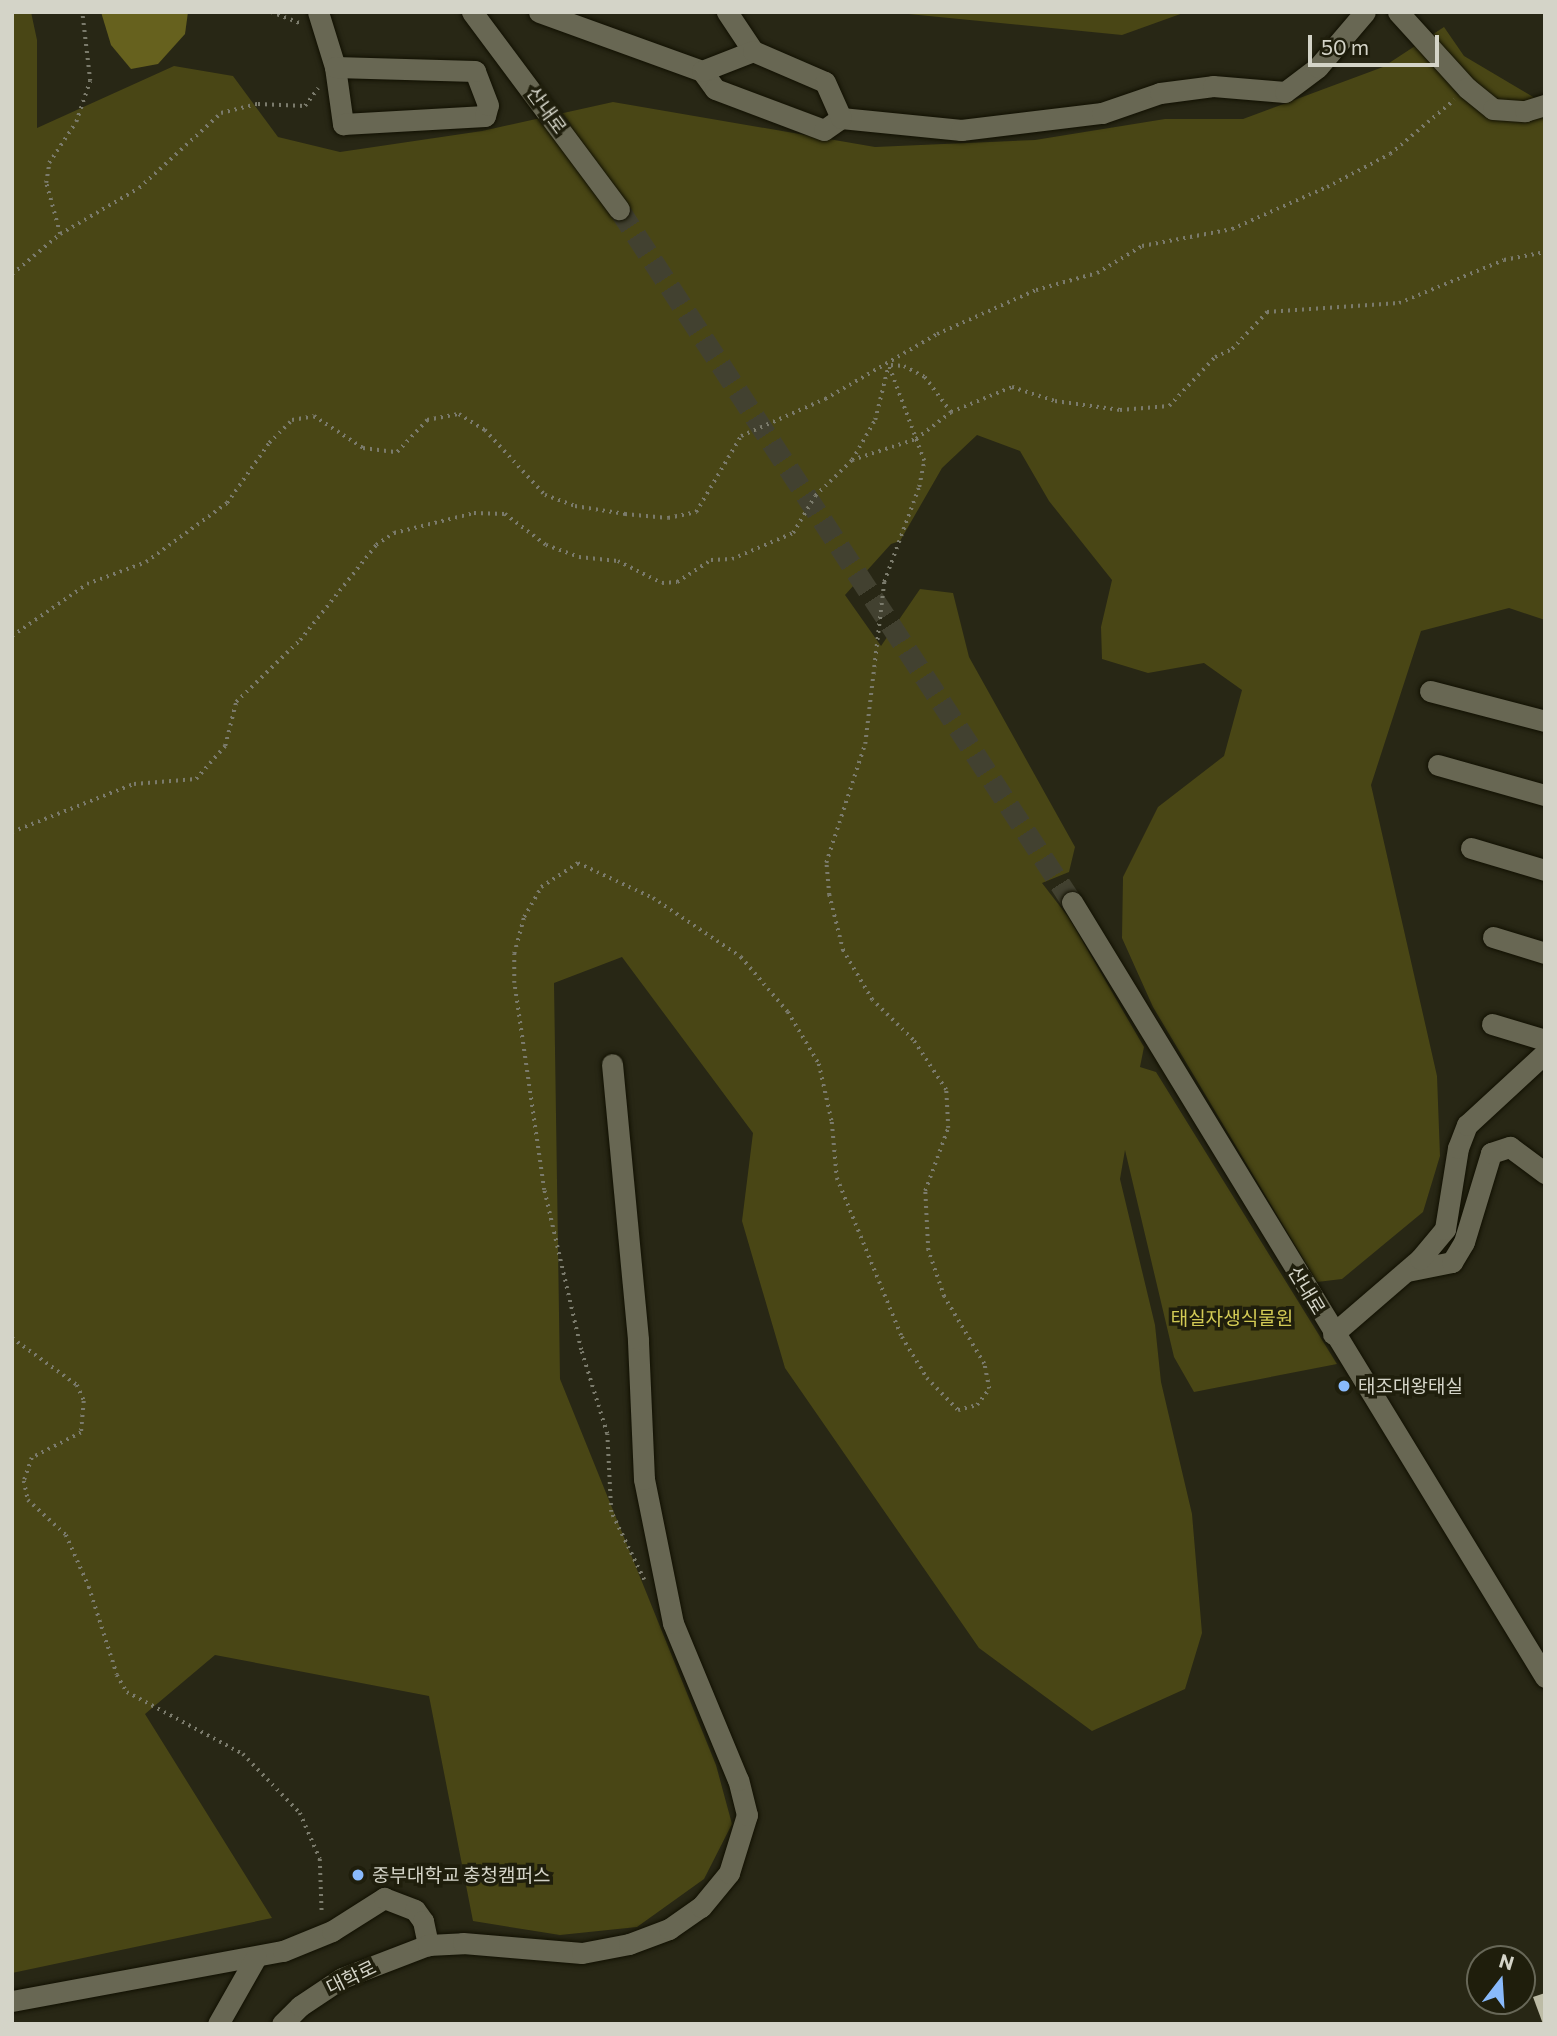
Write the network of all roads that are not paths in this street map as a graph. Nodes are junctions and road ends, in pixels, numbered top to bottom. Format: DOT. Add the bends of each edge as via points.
graph roads {
  1 [pos="472,12"];
  2 [pos="539,12"];
  3 [pos="727,12"];
  4 [pos="1365,12"];
  5 [pos="1398,12"];
  6 [pos="320,22"];
  7 [pos="753,51"];
  8 [pos="335,67"];
  9 [pos="702,71"];
  10 [pos="1545,105"];
  11 [pos="841,118"];
  12 [pos="620,209"];
  13 [pos="1430,691"];
  14 [pos="1545,721"];
  15 [pos="1438,765"];
  16 [pos="1545,795"];
  17 [pos="1471,848"];
  18 [pos="1545,870"];
  19 [pos="1072,902"];
  20 [pos="1493,937"];
  21 [pos="1545,953"];
  22 [pos="1492,1024"];
  23 [pos="1545,1040"];
  24 [pos="1545,1054"];
  25 [pos="612,1064"];
  26 [pos="1545,1173"];
  27 [pos="1407,1270"];
  28 [pos="1333,1334"];
  29 [pos="1545,1677"];
  30 [pos="428,1945"];
  31 [pos="256,1957"];
  32 [pos="12,2001"];
  33 [pos="218,2024"];
  34 [pos="282,2024"];
  1 -- 12 [label="street, 산내로"];
  2 -- 9 [label="street"];
  3 -- 7 [label="street"];
  4 -- 11 [label="street" via="1318,66 1284,92 1213,86 1160,93 1102,113 961,130"];
  5 -- 10 [label="street" via="1467,88 1493,109 1525,111"];
  6 -- 8 [label="street"];
  7 -- 9 [label="street"];
  7 -- 11 [label="street" via="825,82"];
  8 -- 8 [label="street" via="343,124 485,116 488,105 475,71"];
  9 -- 11 [label="street" via="715,89 824,130"];
  13 -- 14 [label="street"];
  15 -- 16 [label="street"];
  17 -- 18 [label="street"];
  19 -- 28 [label="street, 산내로"];
  20 -- 21 [label="street"];
  22 -- 23 [label="street"];
  24 -- 27 [label="street" via="1467,1125 1458,1148 1446,1229"];
  25 -- 30 [label="street, 대학로" via="638,1339 643,1479 673,1623 738,1780 747,1815 729,1873 701,1907 669,1929 629,1944 582,1953 463,1943"];
  26 -- 27 [label="street" via="1510,1147 1491,1153 1464,1242 1452,1262"];
  27 -- 28 [label="street"];
  28 -- 29 [label="street, 산내로"];
  30 -- 31 [label="street" via="423,1921 415,1910 384,1898 304,1944"];
  30 -- 34 [label="street, 대학로" via="342,1978"];
  31 -- 32 [label="street"];
  31 -- 33 [label="street"];
}
